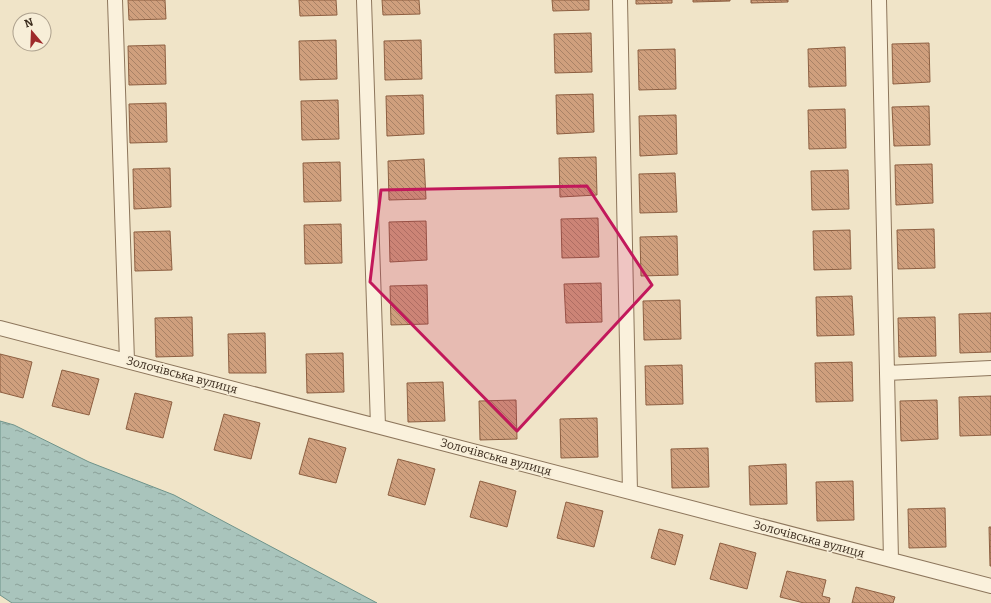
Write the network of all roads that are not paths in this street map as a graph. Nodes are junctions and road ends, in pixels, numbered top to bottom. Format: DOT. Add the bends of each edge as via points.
graph roads {
  1 [pos="115,0"];
  2 [pos="364,0"];
  3 [pos="620,0"];
  4 [pos="879,0"];
  5 [pos="0,328"];
  6 [pos="127,361"];
  7 [pos="991,368"];
  8 [pos="887,373"];
  9 [pos="378,426"];
  10 [pos="630,492"];
  11 [pos="891,560"];
  12 [pos="991,586"];
  1 -- 6 [label="street"];
  2 -- 9 [label="street"];
  3 -- 10 [label="street"];
  4 -- 8 [label="street"];
  5 -- 6 [label="street, Золочівська вулиця"];
  6 -- 9 [label="street, Золочівська вулиця"];
  7 -- 8 [label="street"];
  8 -- 11 [label="street"];
  9 -- 10 [label="street, Золочівська вулиця"];
  10 -- 11 [label="street, Золочівська вулиця"];
  11 -- 12 [label="street, Золочівська вулиця"];
}
